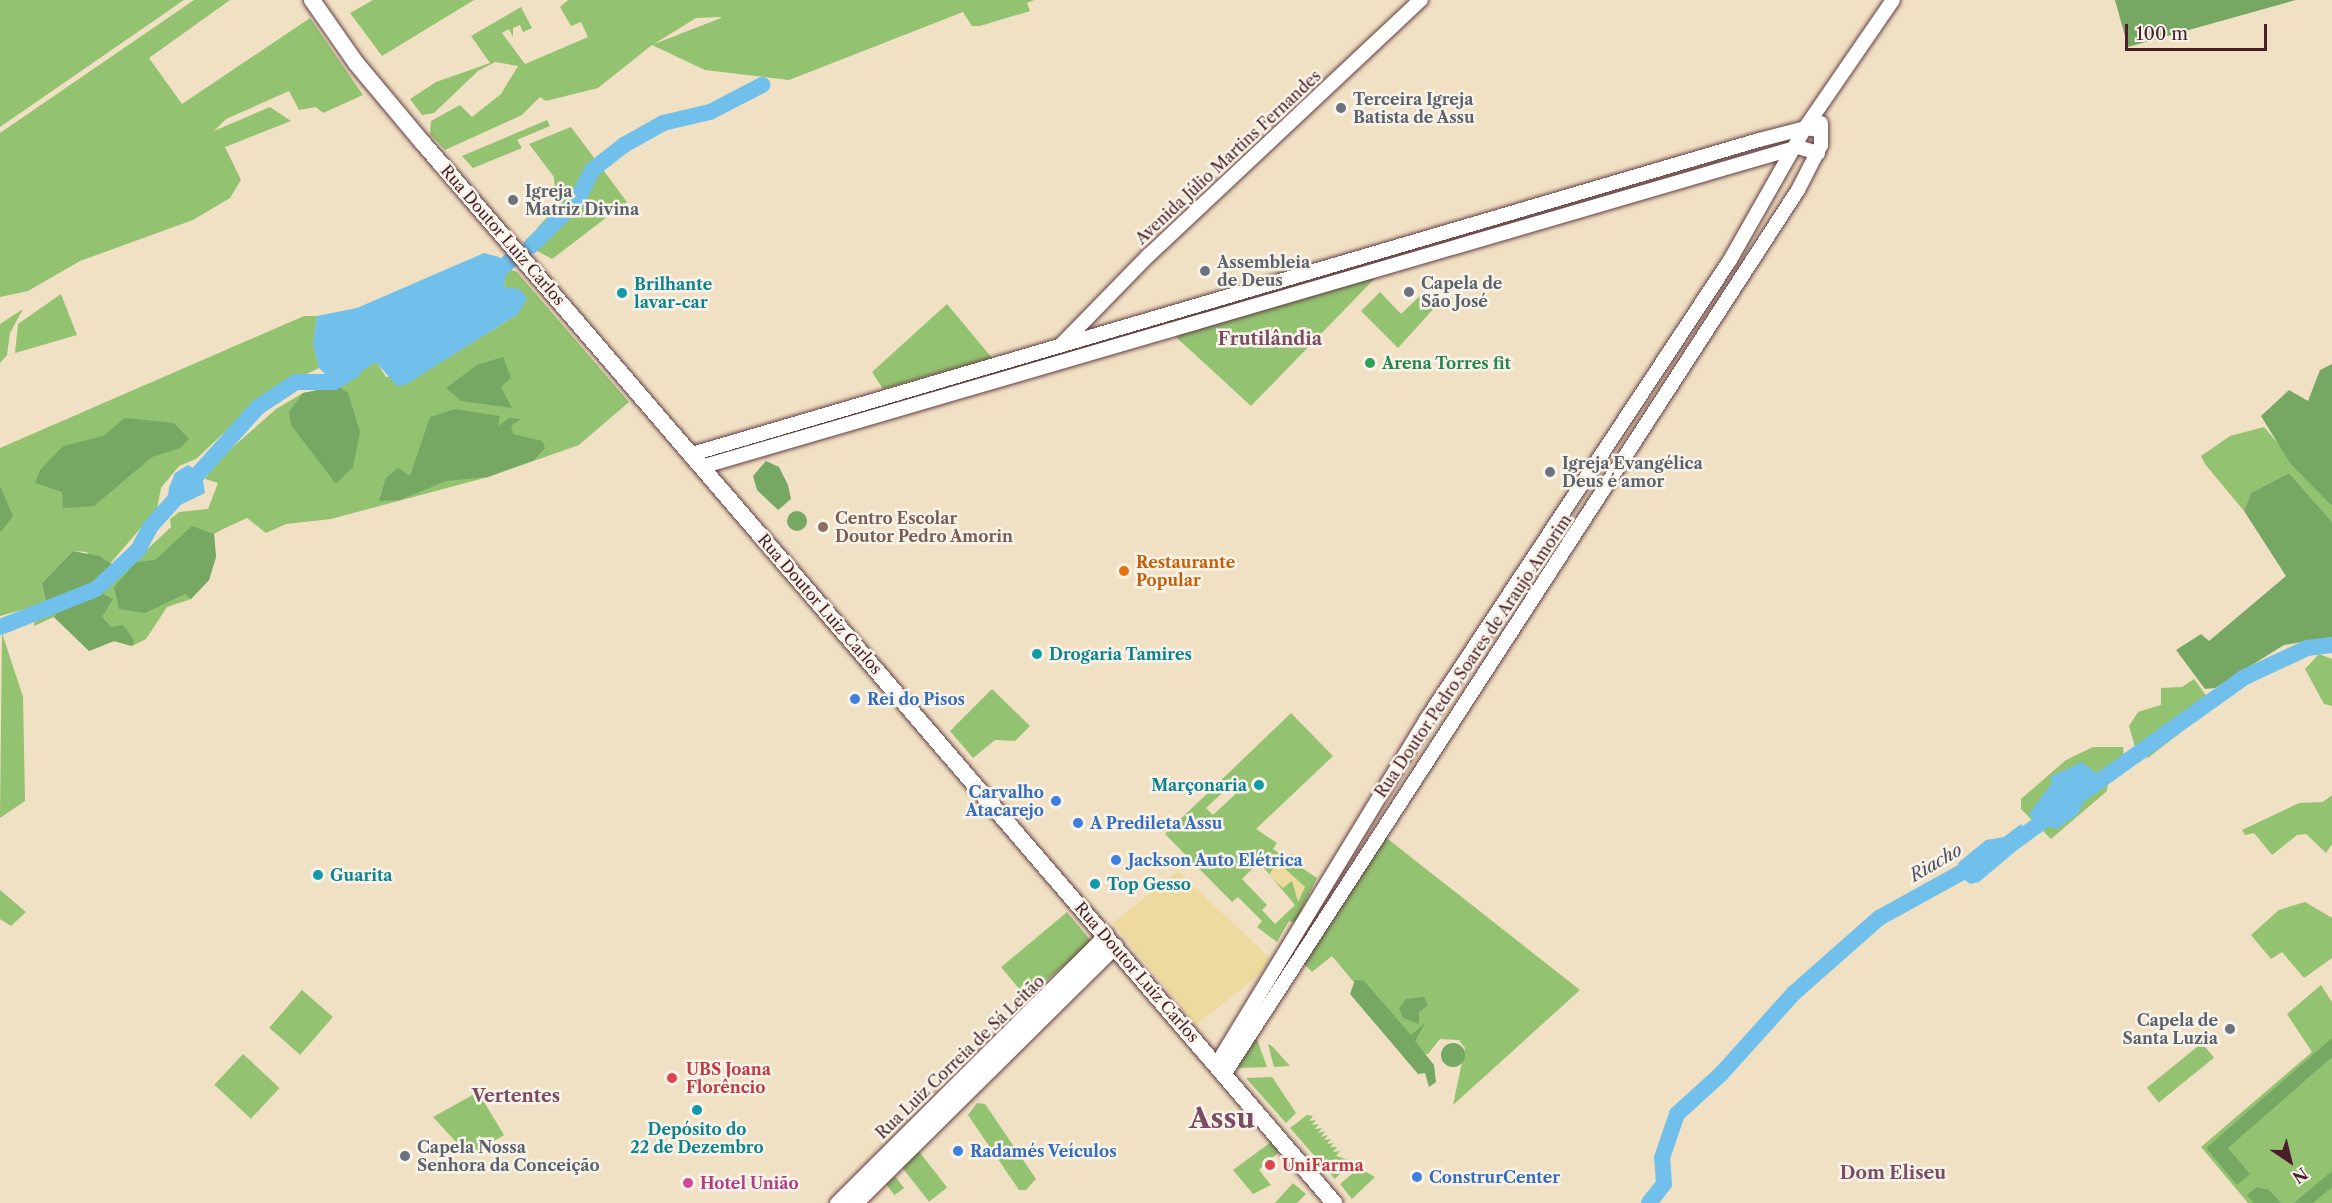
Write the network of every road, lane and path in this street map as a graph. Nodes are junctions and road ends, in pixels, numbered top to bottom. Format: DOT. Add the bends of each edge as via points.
graph roads {
  1 [pos="312,0"];
  2 [pos="1421,0"];
  3 [pos="1893,0"];
  4 [pos="1812,129"];
  5 [pos="1798,147"];
  6 [pos="1818,153"];
  7 [pos="1278,290"];
  8 [pos="1063,344"];
  9 [pos="1625,418"];
  10 [pos="1640,431"];
  11 [pos="696,461"];
  12 [pos="1450,686"];
  13 [pos="1466,696"];
  14 [pos="1111,940"];
  15 [pos="1221,1069"];
  16 [pos="837,1203"];
  17 [pos="855,1203"];
  18 [pos="1334,1203"];
  1 -- 11 [label="main road, Rua Doutor Luiz Carlos" via="356,63"];
  2 -- 8 [label="street, Avenida Júlio Martins Fernandes" via="1149,255"];
  3 -- 4 [label="street, Rua Doutor Pedro Soares de Araujo Amorim" via="1826,100"];
  4 -- 5 [label="street, Rua Doutor Pedro Soares de Araujo Amorim"];
  4 -- 6 [label="street, Rua Doutor Pedro Soares de Araujo Amorim"];
  4 -- 7 [label="street"];
  5 -- 6 [label="street"];
  5 -- 7 [label="street"];
  5 -- 9 [label="street, Rua Doutor Pedro Soares de Araujo Amorim"];
  6 -- 10 [label="street, Rua Doutor Pedro Soares de Araujo Amorim"];
  7 -- 8 [label="street"];
  7 -- 11 [label="street"];
  8 -- 11 [label="street"];
  9 -- 10 [label="street"];
  9 -- 12 [label="street, Rua Doutor Pedro Soares de Araujo Amorim"];
  10 -- 13 [label="street, Rua Doutor Pedro Soares de Araujo Amorim"];
  11 -- 14 [label="main road, Rua Doutor Luiz Carlos"];
  12 -- 13 [label="street"];
  12 -- 15 [label="street, Rua Doutor Pedro Soares de Araujo Amorim"];
  13 -- 15 [label="street, Rua Doutor Pedro Soares de Araujo Amorim"];
  14 -- 15 [label="main road, Rua Doutor Luiz Carlos"];
  14 -- 16 [label="main road, Rua Luiz Correia de Sá Leitão"];
  14 -- 17 [label="main road, Rua Luiz Correia de Sá Leitão"];
  15 -- 18 [label="main road, Rua Doutor Luiz Carlos"];
}
